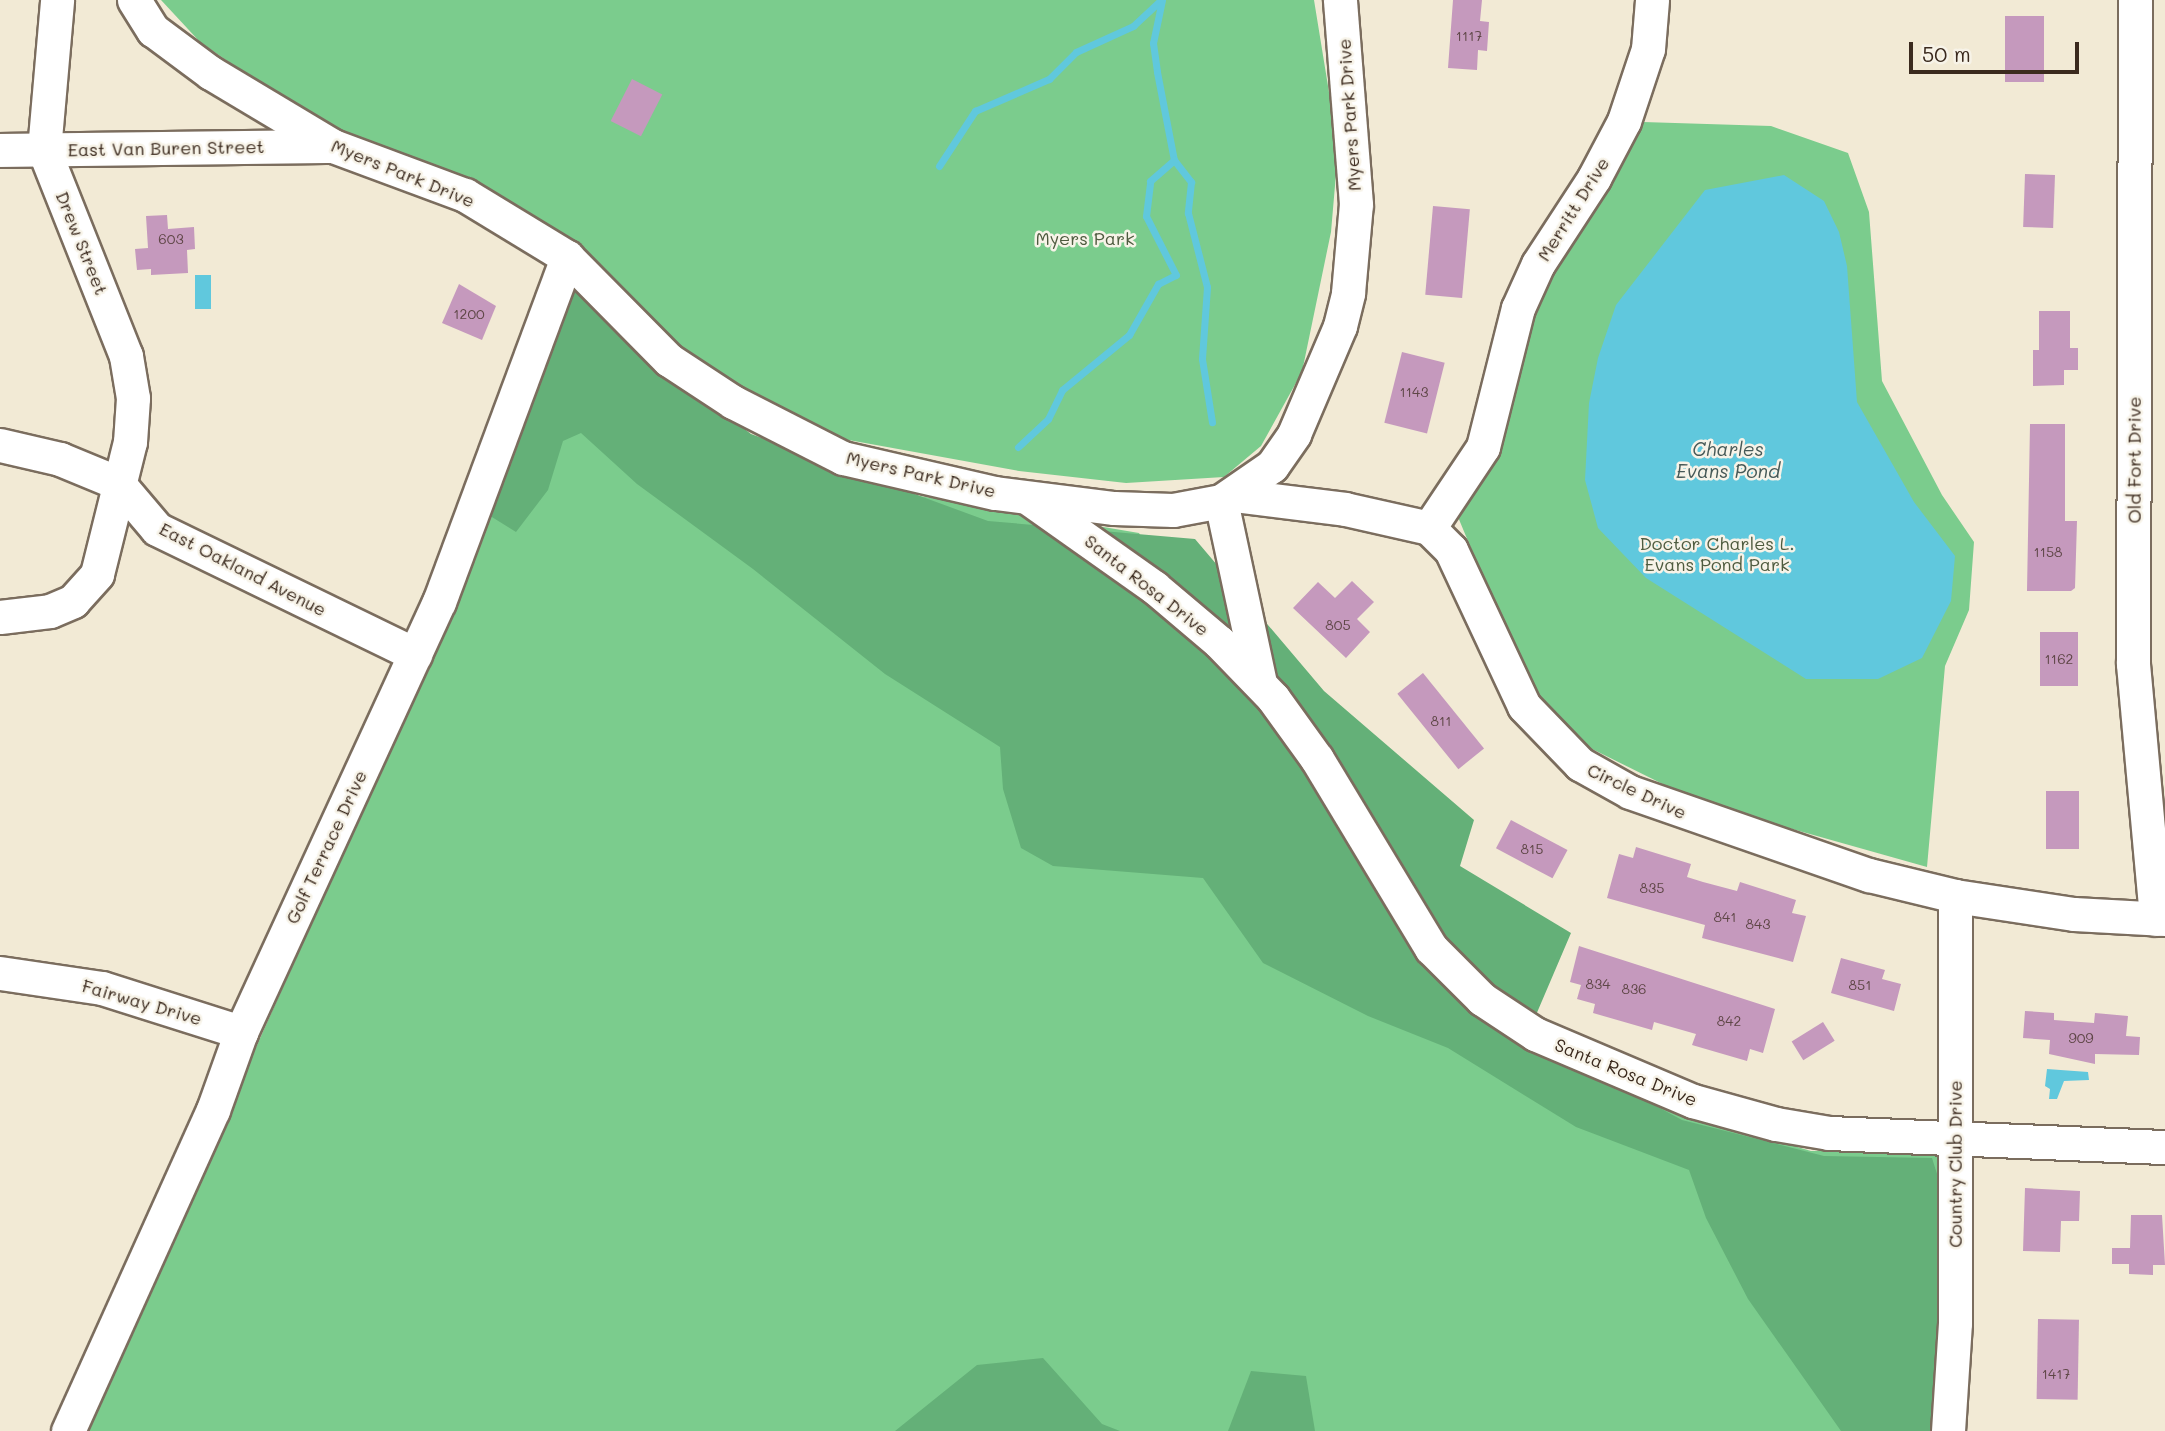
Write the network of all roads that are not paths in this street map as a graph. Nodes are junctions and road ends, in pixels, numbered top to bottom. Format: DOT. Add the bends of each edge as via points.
graph roads {
  1 [pos="57,0"];
  2 [pos="134,0"];
  3 [pos="1339,0"];
  4 [pos="1652,0"];
  5 [pos="2135,0"];
  6 [pos="333,146"];
  7 [pos="0,150"];
  8 [pos="44,150"];
  9 [pos="567,257"];
  10 [pos="0,445"];
  11 [pos="118,483"];
  12 [pos="1026,497"];
  13 [pos="1227,498"];
  14 [pos="1429,528"];
  15 [pos="0,617"];
  16 [pos="415,654"];
  17 [pos="1260,684"];
  18 [pos="1955,896"];
  19 [pos="2161,919"];
  20 [pos="0,972"];
  21 [pos="241,1032"];
  22 [pos="1954,1137"];
  23 [pos="2165,1147"];
  24 [pos="68,1431"];
  25 [pos="1948,1431"];
  1 -- 8 [label="street, Drew Street"];
  2 -- 6 [label="street, Myers Park Drive" via="153,30 211,73"];
  3 -- 13 [label="street, Myers Park Drive" via="1356,204 1348,293 1340,326 1294,434 1272,467"];
  4 -- 14 [label="street, Merritt Drive" via="1648,49 1624,121 1594,178 1538,264 1514,320 1483,447"];
  5 -- 19 [label="street, Old Fort Drive" via="2133,664"];
  6 -- 8 [label="street, East Van Buren Street"];
  6 -- 9 [label="street, Myers Park Drive" via="465,195"];
  7 -- 8 [label="street, East Van Buren Street"];
  8 -- 11 [label="street, Drew Street" via="126,356 134,398 130,442"];
  9 -- 12 [label="street, Myers Park Drive" via="669,360 733,402 843,458"];
  9 -- 16 [label="street, Golf Terrace Drive"];
  10 -- 11 [label="street" via="60,458"];
  11 -- 15 [label="street" via="105,549 97,575 85,591 50,611"];
  11 -- 16 [label="street, East Oakland Avenue" via="157,529"];
  12 -- 13 [label="street, Myers Park Drive" via="1173,510"];
  12 -- 17 [label="street, Santa Rosa Drive" via="1154,587"];
  13 -- 14 [label="street" via="1345,509"];
  13 -- 17 [label="street, Santa Rosa Drive"];
  14 -- 18 [label="street, Circle Drive" via="1451,550 1524,706 1580,764 1678,812 1869,875"];
  16 -- 21 [label="street, Golf Terrace Drive"];
  17 -- 22 [label="street, Santa Rosa Drive" via="1317,759 1432,948 1482,999 1535,1034 1693,1101 1776,1124 1829,1133"];
  18 -- 19 [label="street, Circle Drive" via="2074,914"];
  18 -- 22 [label="street, Country Club Drive"];
  20 -- 21 [label="street, Fairway Drive" via="102,988"];
  21 -- 24 [label="street, Golf Terrace Drive" via="213,1110"];
  22 -- 23 [label="street, Santa Rosa Drive"];
  22 -- 25 [label="street, Country Club Drive" via="1955,1323"];
}
